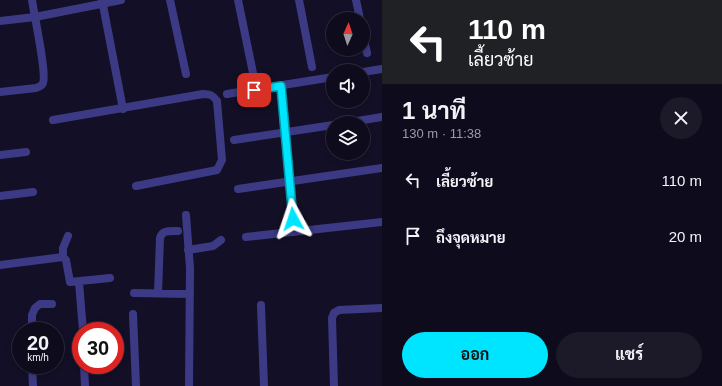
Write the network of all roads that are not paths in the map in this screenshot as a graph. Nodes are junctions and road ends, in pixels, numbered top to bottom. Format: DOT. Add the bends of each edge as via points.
graph roads {
  1 [pos="32,0"];
  2 [pos="121,0"];
  3 [pos="170,0"];
  4 [pos="238,0"];
  5 [pos="299,0"];
  6 [pos="356,0"];
  7 [pos="102,2"];
  8 [pos="359,12"];
  9 [pos="35,17"];
  10 [pos="0,21"];
  11 [pos="312,67"];
  12 [pos="382,69"];
  13 [pos="370,71"];
  14 [pos="186,74"];
  15 [pos="254,78"];
  16 [pos="326,78"];
  17 [pos="281,86"];
  18 [pos="0,92"];
  19 [pos="227,94"];
  20 [pos="123,108"];
  21 [pos="382,117"];
  22 [pos="370,119"];
  23 [pos="53,120"];
  24 [pos="326,126"];
  25 [pos="285,133"];
  26 [pos="234,140"];
  27 [pos="26,152"];
  28 [pos="0,155"];
  29 [pos="382,168"];
  30 [pos="290,182"];
  31 [pos="136,186"];
  32 [pos="238,189"];
  33 [pos="34,192"];
  34 [pos="0,196"];
  35 [pos="186,215"];
  36 [pos="382,222"];
  37 [pos="178,231"];
  38 [pos="294,232"];
  39 [pos="68,236"];
  40 [pos="246,237"];
  41 [pos="221,240"];
  42 [pos="188,250"];
  43 [pos="63,256"];
  44 [pos="0,265"];
  45 [pos="110,278"];
  46 [pos="79,282"];
  47 [pos="134,293"];
  48 [pos="158,293"];
  49 [pos="190,294"];
  50 [pos="52,304"];
  51 [pos="261,305"];
  52 [pos="382,308"];
  53 [pos="133,314"];
  54 [pos="32,322"];
  55 [pos="82,322"];
  56 [pos="32,374"];
  57 [pos="84,374"];
  58 [pos="33,386"];
  59 [pos="85,386"];
  60 [pos="136,386"];
  61 [pos="189,386"];
  62 [pos="264,386"];
  63 [pos="334,386"];
  1 -- 9 [label="street"];
  2 -- 7 [label="street"];
  3 -- 14 [label="street"];
  4 -- 15 [label="street"];
  5 -- 11 [label="street"];
  6 -- 8 [label="street"];
  7 -- 9 [label="street"];
  7 -- 20 [label="street"];
  9 -- 10 [label="street"];
  9 -- 18 [label="street" via="44,70 43,84 36,88"];
  12 -- 13 [label="street"];
  16 -- 17 [label="street"];
  17 -- 19 [label="street"];
  17 -- 25 [label="street"];
  20 -- 23 [label="street"];
  20 -- 31 [label="street" via="203,94 215,96 217,101 222,160 217,170"];
  21 -- 22 [label="street"];
  24 -- 25 [label="street"];
  25 -- 26 [label="street"];
  25 -- 30 [label="street"];
  27 -- 28 [label="street"];
  29 -- 30 [label="street"];
  30 -- 32 [label="street"];
  30 -- 38 [label="street"];
  33 -- 34 [label="street"];
  35 -- 42 [label="street"];
  36 -- 38 [label="street"];
  37 -- 48 [label="street" via="161,234"];
  38 -- 40 [label="street"];
  39 -- 43 [label="street"];
  41 -- 42 [label="street" via="213,246"];
  42 -- 49 [label="street"];
  43 -- 44 [label="street"];
  43 -- 46 [label="street" via="69,280 72,283"];
  45 -- 46 [label="street"];
  46 -- 55 [label="street"];
  47 -- 48 [label="street"];
  48 -- 49 [label="street"];
  49 -- 61 [label="street"];
  50 -- 54 [label="street" via="40,304 35,308"];
  51 -- 62 [label="street"];
  52 -- 63 [label="street" via="339,310 334,313"];
  53 -- 60 [label="street"];
  56 -- 58 [label="street"];
  57 -- 59 [label="street"];
}
